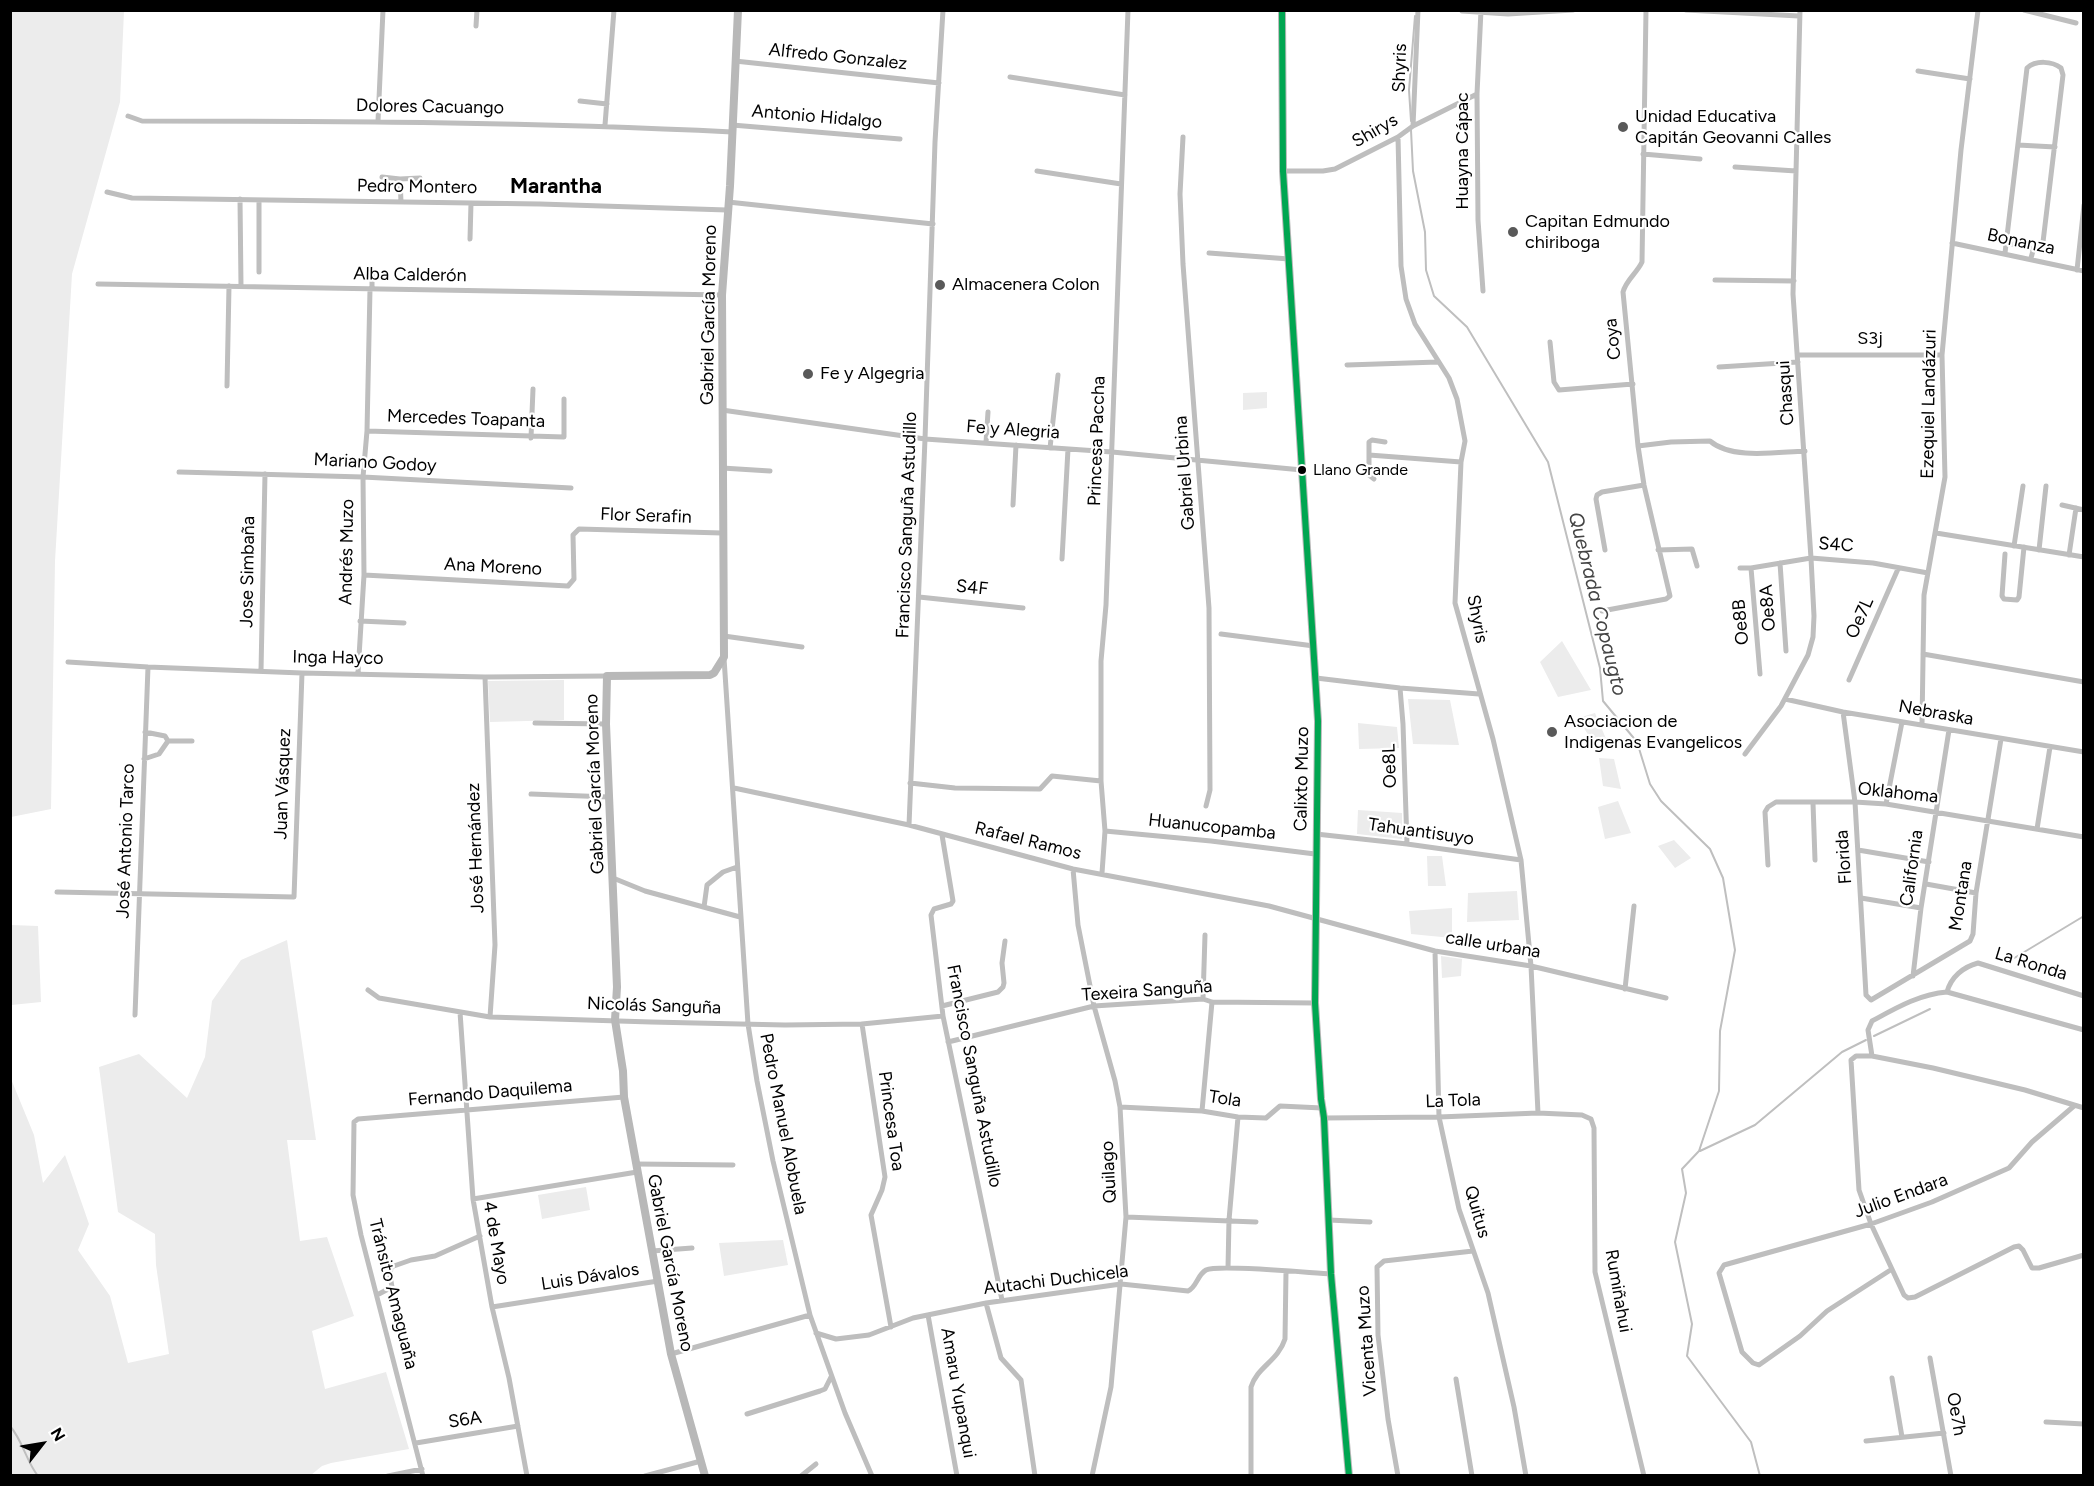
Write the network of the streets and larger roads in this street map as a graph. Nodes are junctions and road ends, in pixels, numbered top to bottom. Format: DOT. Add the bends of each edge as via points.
graph roads {
  1 [pos="383,10"];
  2 [pos="477,10"];
  3 [pos="614,10"];
  4 [pos="738,10"];
  5 [pos="942,10"];
  6 [pos="1128,10"];
  7 [pos="1282,10"];
  8 [pos="1418,10"];
  9 [pos="1573,10"];
  10 [pos="1646,10"];
  11 [pos="1686,10"];
  12 [pos="1978,10"];
  13 [pos="2024,10"];
  14 [pos="1462,11"];
  15 [pos="1481,11"];
  16 [pos="1508,12"];
  17 [pos="1800,13"];
  18 [pos="2076,23"];
  19 [pos="476,26"];
  20 [pos="735,61"];
  21 [pos="1918,71"];
  22 [pos="1010,77"];
  23 [pos="1970,79"];
  24 [pos="939,82"];
  25 [pos="1477,94"];
  26 [pos="1125,95"];
  27 [pos="580,100"];
  28 [pos="607,104"];
  29 [pos="128,116"];
  30 [pos="378,121"];
  31 [pos="605,125"];
  32 [pos="1413,126"];
  33 [pos="732,128"];
  34 [pos="1183,137"];
  35 [pos="1398,137"];
  36 [pos="900,139"];
  37 [pos="2018,145"];
  38 [pos="2055,147"];
  39 [pos="1643,154"];
  40 [pos="1700,159"];
  41 [pos="1735,167"];
  42 [pos="1037,171"];
  43 [pos="1283,171"];
  44 [pos="1796,171"];
  45 [pos="382,177"];
  46 [pos="400,178"];
  47 [pos="420,178"];
  48 [pos="1121,184"];
  49 [pos="107,192"];
  50 [pos="240,200"];
  51 [pos="259,200"];
  52 [pos="401,202"];
  53 [pos="471,203"];
  54 [pos="2084,205"];
  55 [pos="728,206"];
  56 [pos="933,224"];
  57 [pos="470,239"];
  58 [pos="1952,243"];
  59 [pos="2008,243"];
  60 [pos="2032,249"];
  61 [pos="1209,253"];
  62 [pos="2005,253"];
  63 [pos="2031,258"];
  64 [pos="1289,259"];
  65 [pos="2080,270"];
  66 [pos="259,272"];
  67 [pos="372,275"];
  68 [pos="1715,280"];
  69 [pos="1794,281"];
  70 [pos="98,284"];
  71 [pos="229,286"];
  72 [pos="241,286"];
  73 [pos="371,289"];
  74 [pos="1483,291"];
  75 [pos="722,295"];
  76 [pos="1550,342"];
  77 [pos="1942,355"];
  78 [pos="1798,358"];
  79 [pos="1438,362"];
  80 [pos="1347,365"];
  81 [pos="1719,367"];
  82 [pos="1058,375"];
  83 [pos="1633,384"];
  84 [pos="227,386"];
  85 [pos="533,389"];
  86 [pos="564,399"];
  87 [pos="722,410"];
  88 [pos="988,412"];
  89 [pos="367,431"];
  90 [pos="531,438"];
  91 [pos="926,439"];
  92 [pos="1385,442"];
  93 [pos="986,443"];
  94 [pos="1016,445"];
  95 [pos="1638,446"];
  96 [pos="1050,448"];
  97 [pos="1068,449"];
  98 [pos="1805,450"];
  99 [pos="1112,452"];
  100 [pos="1369,455"];
  101 [pos="1199,462"];
  102 [pos="1461,462"];
  103 [pos="722,468"];
  104 [pos="1302,470"];
  105 [pos="770,471"];
  106 [pos="178,472"];
  107 [pos="265,474"];
  108 [pos="363,477"];
  109 [pos="1374,479"];
  110 [pos="1644,485"];
  111 [pos="2023,486"];
  112 [pos="2046,486"];
  113 [pos="571,488"];
  114 [pos="1013,505"];
  115 [pos="2062,505"];
  116 [pos="2076,508"];
  117 [pos="2084,510"];
  118 [pos="722,533"];
  119 [pos="1936,533"];
  120 [pos="573,535"];
  121 [pos="2014,546"];
  122 [pos="2024,547"];
  123 [pos="1605,550"];
  124 [pos="1658,550"];
  125 [pos="2039,550"];
  126 [pos="2005,554"];
  127 [pos="2069,555"];
  128 [pos="2084,557"];
  129 [pos="1811,558"];
  130 [pos="1062,559"];
  131 [pos="1780,563"];
  132 [pos="1697,566"];
  133 [pos="1740,567"];
  134 [pos="1751,568"];
  135 [pos="1898,569"];
  136 [pos="1928,573"];
  137 [pos="364,575"];
  138 [pos="919,597"];
  139 [pos="1023,609"];
  140 [pos="1602,610"];
  141 [pos="360,621"];
  142 [pos="404,623"];
  143 [pos="1221,634"];
  144 [pos="724,636"];
  145 [pos="1314,646"];
  146 [pos="802,647"];
  147 [pos="1786,651"];
  148 [pos="1923,654"];
  149 [pos="724,657"];
  150 [pos="68,662"];
  151 [pos="148,667"];
  152 [pos="261,671"];
  153 [pos="302,673"];
  154 [pos="358,673"];
  155 [pos="1761,674"];
  156 [pos="607,676"];
  157 [pos="485,677"];
  158 [pos="1316,678"];
  159 [pos="1849,680"];
  160 [pos="2084,682"];
  161 [pos="1400,688"];
  162 [pos="1479,694"];
  163 [pos="1785,699"];
  164 [pos="1843,712"];
  165 [pos="1902,722"];
  166 [pos="535,723"];
  167 [pos="606,724"];
  168 [pos="1922,725"];
  169 [pos="1949,730"];
  170 [pos="145,732"];
  171 [pos="2001,739"];
  172 [pos="168,741"];
  173 [pos="192,741"];
  174 [pos="2050,747"];
  175 [pos="2084,752"];
  176 [pos="1745,754"];
  177 [pos="144,759"];
  178 [pos="1101,781"];
  179 [pos="910,783"];
  180 [pos="734,788"];
  181 [pos="531,794"];
  182 [pos="609,797"];
  183 [pos="1855,802"];
  184 [pos="1813,803"];
  185 [pos="1886,804"];
  186 [pos="1206,806"];
  187 [pos="1936,812"];
  188 [pos="1989,821"];
  189 [pos="909,825"];
  190 [pos="2037,829"];
  191 [pos="1105,831"];
  192 [pos="1316,834"];
  193 [pos="942,835"];
  194 [pos="2084,837"];
  195 [pos="1407,844"];
  196 [pos="1858,850"];
  197 [pos="1315,854"];
  198 [pos="1521,860"];
  199 [pos="1815,860"];
  200 [pos="1929,862"];
  201 [pos="1768,865"];
  202 [pos="737,867"];
  203 [pos="1073,869"];
  204 [pos="1102,873"];
  205 [pos="613,878"];
  206 [pos="1926,884"];
  207 [pos="57,892"];
  208 [pos="140,893"];
  209 [pos="1976,893"];
  210 [pos="1862,898"];
  211 [pos="1634,906"];
  212 [pos="704,907"];
  213 [pos="1921,908"];
  214 [pos="740,917"];
  215 [pos="1316,919"];
  216 [pos="1205,935"];
  217 [pos="1005,941"];
  218 [pos="1435,951"];
  219 [pos="1531,966"];
  220 [pos="1913,976"];
  221 [pos="1625,989"];
  222 [pos="368,990"];
  223 [pos="1947,992"];
  224 [pos="2084,996"];
  225 [pos="1666,998"];
  226 [pos="1203,999"];
  227 [pos="1869,1000"];
  228 [pos="1212,1002"];
  229 [pos="1315,1003"];
  230 [pos="942,1006"];
  231 [pos="1094,1006"];
  232 [pos="459,1012"];
  233 [pos="135,1015"];
  234 [pos="943,1016"];
  235 [pos="490,1017"];
  236 [pos="615,1020"];
  237 [pos="748,1024"];
  238 [pos="862,1024"];
  239 [pos="2084,1030"];
  240 [pos="948,1042"];
  241 [pos="1872,1056"];
  242 [pos="624,1096"];
  243 [pos="2074,1106"];
  244 [pos="1120,1107"];
  245 [pos="1322,1108"];
  246 [pos="2084,1108"];
  247 [pos="468,1109"];
  248 [pos="1202,1111"];
  249 [pos="1538,1113"];
  250 [pos="1582,1115"];
  251 [pos="1238,1117"];
  252 [pos="1439,1117"];
  253 [pos="1324,1118"];
  254 [pos="358,1119"];
  255 [pos="733,1165"];
  256 [pos="637,1168"];
  257 [pos="473,1199"];
  258 [pos="1126,1217"];
  259 [pos="1229,1220"];
  260 [pos="1329,1220"];
  261 [pos="1256,1222"];
  262 [pos="1370,1222"];
  263 [pos="1871,1224"];
  264 [pos="480,1236"];
  265 [pos="692,1248"];
  266 [pos="652,1251"];
  267 [pos="1473,1251"];
  268 [pos="2084,1255"];
  269 [pos="1228,1268"];
  270 [pos="1892,1269"];
  271 [pos="1286,1272"];
  272 [pos="1331,1274"];
  273 [pos="658,1281"];
  274 [pos="1121,1284"];
  275 [pos="377,1295"];
  276 [pos="1002,1300"];
  277 [pos="986,1303"];
  278 [pos="492,1307"];
  279 [pos="810,1315"];
  280 [pos="928,1315"];
  281 [pos="891,1327"];
  282 [pos="816,1334"];
  283 [pos="671,1354"];
  284 [pos="1930,1358"];
  285 [pos="831,1375"];
  286 [pos="1892,1378"];
  287 [pos="1456,1379"];
  288 [pos="747,1414"];
  289 [pos="2046,1422"];
  290 [pos="2084,1424"];
  291 [pos="518,1426"];
  292 [pos="1944,1433"];
  293 [pos="1902,1437"];
  294 [pos="1866,1441"];
  295 [pos="416,1443"];
  296 [pos="701,1461"];
  297 [pos="816,1464"];
  298 [pos="422,1472"];
  299 [pos="388,1476"];
  300 [pos="527,1476"];
  301 [pos="645,1476"];
  302 [pos="705,1476"];
  303 [pos="801,1476"];
  304 [pos="872,1476"];
  305 [pos="957,1476"];
  306 [pos="1035,1476"];
  307 [pos="1092,1476"];
  308 [pos="1251,1476"];
  309 [pos="1349,1476"];
  310 [pos="1398,1476"];
  311 [pos="1472,1476"];
  312 [pos="1526,1476"];
  313 [pos="1644,1476"];
  314 [pos="1951,1476"];
  1 -- 30 [label="street"];
  2 -- 19 [label="street"];
  3 -- 28 [label="street"];
  4 -- 20 [label="street, Gabriel García Moreno"];
  5 -- 24 [label="street, Francisco Sanguña Astudillo"];
  6 -- 26 [label="street, Princesa Paccha"];
  7 -- 43 [label="street, Calixto Muzo"];
  8 -- 32 [label="street, Shyris"];
  9 -- 16 [label="street"];
  10 -- 39 [label="street, Coya"];
  11 -- 17 [label="street"];
  12 -- 23 [label="street, Ezequiel Landázuri"];
  13 -- 18 [label="street"];
  14 -- 15 [label="street"];
  15 -- 16 [label="street"];
  15 -- 25 [label="street, Huayna Cápac"];
  17 -- 44 [label="street, Chasqui"];
  20 -- 24 [label="street, Alfredo Gonzalez"];
  20 -- 33 [label="street, Gabriel García Moreno"];
  21 -- 23 [label="street"];
  22 -- 26 [label="street"];
  23 -- 58 [label="street, Ezequiel Landázuri"];
  24 -- 56 [label="street, Francisco Sanguña Astudillo"];
  25 -- 32 [label="street, Shirys"];
  25 -- 74 [label="street, Huayna Cápac"];
  26 -- 48 [label="street, Princesa Paccha"];
  27 -- 28 [label="street"];
  28 -- 31 [label="street"];
  29 -- 30 [label="street, Dolores Cacuango" via="142,122"];
  30 -- 31 [label="street, Dolores Cacuango"];
  31 -- 33 [label="street, Dolores Cacuango"];
  32 -- 35 [label="street, Shirys"];
  33 -- 36 [label="street, Antonio Hidalgo"];
  33 -- 55 [label="street, Gabriel García Moreno"];
  34 -- 101 [label="street, Gabriel Urbina" via="1183,264"];
  35 -- 43 [label="street, Shirys" via="1335,170"];
  35 -- 79 [label="street, Shyris" via="1401,266 1406,299 1415,324"];
  37 -- 38 [label="street"];
  37 -- 38 [label="street" via="2027,68 2043,63 2058,65 2063,75"];
  37 -- 59 [label="street"];
  38 -- 60 [label="street" via="2043,242 2041,247"];
  39 -- 40 [label="street"];
  39 -- 83 [label="street, Coya" via="1641,262 1623,292"];
  41 -- 44 [label="street"];
  42 -- 48 [label="street"];
  43 -- 64 [label="street, Calixto Muzo"];
  44 -- 69 [label="street, Chasqui"];
  45 -- 46 [label="street"];
  46 -- 47 [label="street"];
  46 -- 52 [label="street"];
  48 -- 99 [label="street, Princesa Paccha"];
  49 -- 50 [label="street, Pedro Montero" via="132,198"];
  50 -- 51 [label="street, Pedro Montero"];
  50 -- 72 [label="street"];
  51 -- 52 [label="street, Pedro Montero"];
  51 -- 66 [label="street"];
  52 -- 53 [label="street, Pedro Montero"];
  53 -- 55 [label="street, Pedro Montero"];
  53 -- 57 [label="street"];
  54 -- 65 [label="street"];
  55 -- 56 [label="street, Pedro Montero"];
  55 -- 75 [label="street, Gabriel García Moreno"];
  56 -- 91 [label="street, Francisco Sanguña Astudillo"];
  58 -- 62 [label="street, Bonanza"];
  58 -- 77 [label="street, Ezequiel Landázuri"];
  59 -- 60 [label="street"];
  59 -- 62 [label="street"];
  60 -- 63 [label="street"];
  61 -- 64 [label="street"];
  62 -- 63 [label="street, Bonanza"];
  63 -- 65 [label="street, Bonanza"];
  64 -- 104 [label="street, Calixto Muzo"];
  67 -- 73 [label="street, Andrés Muzo"];
  68 -- 69 [label="street"];
  69 -- 78 [label="street, Chasqui"];
  70 -- 71 [label="street, Alba Calderón"];
  71 -- 72 [label="street, Alba Calderón"];
  71 -- 84 [label="street"];
  72 -- 73 [label="street, Alba Calderón"];
  73 -- 75 [label="street, Alba Calderón"];
  73 -- 89 [label="street, Andrés Muzo"];
  75 -- 87 [label="street, Gabriel García Moreno"];
  76 -- 83 [label="street" via="1554,382 1559,390"];
  77 -- 78 [label="street, S3j"];
  77 -- 119 [label="street, Ezequiel Landázuri" via="1945,477"];
  78 -- 81 [label="street, S3j"];
  78 -- 98 [label="street, Chasqui"];
  79 -- 80 [label="street"];
  79 -- 102 [label="street, Shyris" via="1449,378 1461,415 1465,441"];
  82 -- 96 [label="street"];
  83 -- 95 [label="street, Coya"];
  85 -- 90 [label="street"];
  86 -- 90 [label="street, Mercedes Toapanta" via="564,437"];
  87 -- 91 [label="street, Fe y Alegria"];
  87 -- 103 [label="street, Gabriel García Moreno"];
  88 -- 93 [label="street"];
  89 -- 90 [label="street, Mercedes Toapanta"];
  89 -- 108 [label="street, Andrés Muzo"];
  91 -- 93 [label="street, Fe y Alegria"];
  91 -- 138 [label="street, Francisco Sanguña Astudillo"];
  92 -- 100 [label="street" via="1369,442"];
  93 -- 94 [label="street, Fe y Alegria"];
  94 -- 96 [label="street, Fe y Alegria"];
  94 -- 114 [label="street"];
  95 -- 98 [label="street" via="1710,441 1733,452"];
  95 -- 110 [label="street, Coya"];
  96 -- 97 [label="street, Fe y Alegria"];
  97 -- 99 [label="street, Fe y Alegria"];
  97 -- 130 [label="street"];
  98 -- 129 [label="street, Chasqui"];
  99 -- 101 [label="street, Fe y Alegria"];
  99 -- 178 [label="street, Princesa Paccha" via="1101,661"];
  100 -- 102 [label="street"];
  100 -- 109 [label="street" via="1369,475"];
  101 -- 104 [label="street, Fe y Alegria"];
  101 -- 186 [label="street, Gabriel Urbina" via="1209,608 1210,790"];
  102 -- 162 [label="street, Shyris" via="1455,603"];
  103 -- 105 [label="street"];
  103 -- 118 [label="street, Gabriel García Moreno"];
  104 -- 145 [label="street, Calixto Muzo"];
  106 -- 107 [label="street, Mariano Godoy"];
  107 -- 108 [label="street, Mariano Godoy"];
  107 -- 152 [label="street, Jose Simbaña"];
  108 -- 113 [label="street, Mariano Godoy"];
  108 -- 137 [label="street, Andrés Muzo"];
  110 -- 123 [label="street" via="1597,495"];
  110 -- 124 [label="street, Coya"];
  111 -- 121 [label="street"];
  112 -- 125 [label="street"];
  115 -- 116 [label="street"];
  116 -- 117 [label="street"];
  116 -- 127 [label="street"];
  118 -- 120 [label="street, Flor Serafin" via="579,529"];
  118 -- 144 [label="street, Gabriel García Moreno"];
  119 -- 121 [label="street"];
  119 -- 136 [label="street, Ezequiel Landázuri"];
  120 -- 137 [label="street, Ana Moreno" via="574,579 568,586"];
  121 -- 122 [label="street"];
  122 -- 125 [label="street"];
  122 -- 126 [label="street" via="2017,600 2002,596"];
  124 -- 132 [label="street" via="1692,549"];
  124 -- 140 [label="street, Coya" via="1669,598"];
  125 -- 127 [label="street"];
  127 -- 128 [label="street"];
  129 -- 131 [label="street, S4C"];
  129 -- 135 [label="street, S4C"];
  129 -- 163 [label="street, Chasqui" via="1813,637 1808,656"];
  131 -- 134 [label="street, S4C"];
  131 -- 147 [label="street, Oe8A"];
  133 -- 134 [label="street, S4C"];
  134 -- 155 [label="street, Oe8B"];
  135 -- 136 [label="street, S4C"];
  135 -- 159 [label="street, Oe7L"];
  136 -- 148 [label="street, Ezequiel Landázuri"];
  137 -- 141 [label="street, Andrés Muzo"];
  138 -- 139 [label="street, S4F"];
  138 -- 179 [label="street, Francisco Sanguña Astudillo"];
  141 -- 142 [label="street"];
  141 -- 154 [label="street, Andrés Muzo"];
  143 -- 145 [label="street"];
  144 -- 146 [label="street"];
  144 -- 149 [label="street, Gabriel García Moreno"];
  145 -- 158 [label="street, Calixto Muzo"];
  148 -- 160 [label="street"];
  148 -- 168 [label="street, Ezequiel Landázuri"];
  149 -- 156 [label="street, Gabriel García Moreno" via="710,675"];
  149 -- 180 [label="street, Pedro Manuel Alobuela"];
  150 -- 151 [label="street, Inga Hayco"];
  151 -- 152 [label="street, Inga Hayco"];
  151 -- 170 [label="street, José Antonio Tarco"];
  152 -- 153 [label="street, Inga Hayco"];
  153 -- 154 [label="street, Inga Hayco"];
  153 -- 208 [label="street, Juan Vásquez" via="294,897"];
  154 -- 157 [label="street, Inga Hayco"];
  156 -- 157 [label="street, Inga Hayco"];
  156 -- 167 [label="street, Gabriel García Moreno"];
  157 -- 235 [label="street, José Hernández" via="495,945"];
  158 -- 161 [label="street"];
  158 -- 192 [label="street, Calixto Muzo"];
  161 -- 162 [label="street"];
  161 -- 195 [label="street, Oe8L"];
  162 -- 198 [label="street, Shyris"];
  163 -- 164 [label="street, Nebraska"];
  163 -- 176 [label="street, Chasqui"];
  164 -- 165 [label="street, Nebraska"];
  164 -- 183 [label="street, Florida"];
  165 -- 168 [label="street, Nebraska"];
  165 -- 185 [label="street"];
  166 -- 167 [label="street"];
  167 -- 182 [label="street, Gabriel García Moreno"];
  168 -- 169 [label="street, Nebraska"];
  169 -- 171 [label="street, Nebraska"];
  169 -- 187 [label="street, California"];
  170 -- 172 [label="street" via="165,736"];
  170 -- 177 [label="street, José Antonio Tarco"];
  171 -- 174 [label="street, Nebraska"];
  171 -- 188 [label="street, Montana"];
  172 -- 173 [label="street"];
  172 -- 177 [label="street" via="159,754"];
  174 -- 175 [label="street, Nebraska"];
  174 -- 190 [label="street"];
  177 -- 208 [label="street, José Antonio Tarco"];
  178 -- 179 [label="street" via="1052,776 1040,789"];
  178 -- 191 [label="street, Princesa Paccha"];
  179 -- 189 [label="street, Francisco Sanguña Astudillo"];
  180 -- 189 [label="street, Rafael Ramos"];
  180 -- 202 [label="street, Pedro Manuel Alobuela"];
  181 -- 182 [label="street"];
  182 -- 205 [label="street, Gabriel García Moreno"];
  183 -- 184 [label="street, Oklahoma"];
  183 -- 185 [label="street, Oklahoma"];
  183 -- 196 [label="street, Florida"];
  184 -- 199 [label="street"];
  184 -- 201 [label="street, Oklahoma" via="1776,802 1768,807"];
  185 -- 187 [label="street, Oklahoma"];
  187 -- 188 [label="street, Oklahoma"];
  187 -- 200 [label="street, California"];
  188 -- 190 [label="street, Oklahoma"];
  188 -- 209 [label="street, Montana"];
  189 -- 193 [label="street, Rafael Ramos"];
  190 -- 194 [label="street, Oklahoma"];
  191 -- 197 [label="street, Huanucopamba"];
  191 -- 204 [label="street, Princesa Paccha"];
  192 -- 195 [label="street, Tahuantisuyo"];
  192 -- 197 [label="street, Calixto Muzo"];
  193 -- 203 [label="street, Rafael Ramos"];
  193 -- 230 [label="street, Francisco Sanguña Astudillo" via="954,897 951,904 934,909 931,915"];
  195 -- 198 [label="street, Tahuantisuyo"];
  196 -- 200 [label="street"];
  196 -- 210 [label="street, Florida"];
  197 -- 215 [label="street, Calixto Muzo"];
  198 -- 219 [label="street, Shyris"];
  200 -- 206 [label="street, California"];
  202 -- 212 [label="street" via="723,872 708,885"];
  202 -- 214 [label="street, Pedro Manuel Alobuela"];
  203 -- 204 [label="street, Rafael Ramos"];
  203 -- 231 [label="street, Quilago" via="1078,925"];
  204 -- 215 [label="street, Rafael Ramos"];
  205 -- 212 [label="street"];
  205 -- 236 [label="street, Gabriel García Moreno"];
  206 -- 209 [label="street"];
  206 -- 213 [label="street, California"];
  207 -- 208 [label="street"];
  208 -- 233 [label="street, José Antonio Tarco"];
  209 -- 220 [label="street, Montana" via="1970,941"];
  210 -- 213 [label="street"];
  210 -- 227 [label="street, Florida"];
  211 -- 221 [label="street"];
  212 -- 214 [label="street"];
  213 -- 220 [label="street, California"];
  214 -- 237 [label="street, Pedro Manuel Alobuela"];
  215 -- 218 [label="street, calle urbana"];
  215 -- 229 [label="street, Calixto Muzo"];
  216 -- 226 [label="street"];
  217 -- 230 [label="street" via="1003,987 998,992"];
  218 -- 219 [label="street, calle urbana"];
  218 -- 252 [label="street, Quitus"];
  219 -- 221 [label="street, calle urbana"];
  219 -- 249 [label="street, Shyris"];
  220 -- 227 [label="street, Montana"];
  221 -- 225 [label="street, calle urbana"];
  222 -- 232 [label="street, Nicolás Sanguña" via="379,998"];
  223 -- 224 [label="street, La Ronda" via="1954,976 1978,963"];
  223 -- 239 [label="street"];
  223 -- 241 [label="street" via="1911,1001 1872,1021 1868,1030"];
  226 -- 228 [label="street, Texeira Sanguña"];
  226 -- 231 [label="street, Texeira Sanguña"];
  228 -- 229 [label="street, Texeira Sanguña"];
  228 -- 248 [label="street"];
  229 -- 245 [label="street, Calixto Muzo"];
  230 -- 234 [label="street, Francisco Sanguña Astudillo"];
  231 -- 240 [label="street, Texeira Sanguña"];
  231 -- 244 [label="street, Quilago"];
  232 -- 235 [label="street, Nicolás Sanguña"];
  232 -- 247 [label="street, 4 de Mayo"];
  234 -- 238 [label="street, Nicolás Sanguña"];
  234 -- 240 [label="street, Francisco Sanguña Astudillo"];
  235 -- 236 [label="street, Nicolás Sanguña"];
  236 -- 237 [label="street, Nicolás Sanguña"];
  236 -- 242 [label="street, Gabriel García Moreno"];
  237 -- 238 [label="street, Nicolás Sanguña"];
  237 -- 279 [label="street, Pedro Manuel Alobuela" via="771,1150"];
  238 -- 281 [label="street, Princesa Toa" via="885,1177 871,1215"];
  240 -- 276 [label="street, Francisco Sanguña Astudillo"];
  241 -- 243 [label="street" via="2025,1090"];
  241 -- 263 [label="street" via="1853,1057 1851,1063 1859,1190"];
  242 -- 247 [label="street, Fernando Daquilema"];
  242 -- 256 [label="street, Gabriel García Moreno"];
  243 -- 246 [label="street"];
  243 -- 263 [label="street, Julio Endara" via="2009,1168"];
  244 -- 248 [label="street, Tola"];
  244 -- 258 [label="street, Quilago"];
  245 -- 251 [label="street, Tola" via="1280,1106 1266,1118"];
  245 -- 253 [label="street, Calixto Muzo"];
  247 -- 254 [label="street, Fernando Daquilema"];
  247 -- 257 [label="street, 4 de Mayo"];
  248 -- 251 [label="street, Tola"];
  249 -- 250 [label="street, La Tola"];
  249 -- 252 [label="street, La Tola"];
  250 -- 313 [label="street, Rumiñahui" via="1591,1119 1594,1128 1595,1272"];
  251 -- 259 [label="street"];
  252 -- 253 [label="street, La Tola"];
  252 -- 267 [label="street, Quitus" via="1459,1209"];
  253 -- 260 [label="street, Calixto Muzo"];
  254 -- 275 [label="street, Tránsito Amaguaña" via="354,1122 353,1195"];
  255 -- 256 [label="street"];
  256 -- 257 [label="street"];
  256 -- 266 [label="street, Gabriel García Moreno"];
  257 -- 264 [label="street, 4 de Mayo"];
  258 -- 259 [label="street"];
  258 -- 274 [label="street, Quilago"];
  259 -- 261 [label="street"];
  259 -- 269 [label="street"];
  260 -- 262 [label="street"];
  260 -- 272 [label="street, Calixto Muzo"];
  263 -- 270 [label="street"];
  263 -- 270 [label="street, Julio Endara" via="1724,1265 1719,1273 1742,1352 1760,1365 1827,1311"];
  264 -- 275 [label="street" via="435,1256 390,1267 393,1285"];
  264 -- 278 [label="street, 4 de Mayo"];
  265 -- 266 [label="street"];
  266 -- 273 [label="street, Gabriel García Moreno"];
  267 -- 310 [label="street, Vicenta Muzo" via="1384,1261 1377,1267 1378,1335"];
  267 -- 312 [label="street, Quitus" via="1488,1293"];
  268 -- 270 [label="street" via="2032,1268 2024,1250 2014,1247 1915,1298 1905,1295"];
  269 -- 271 [label="street, Autachi Duchicela"];
  269 -- 274 [label="street, Autachi Duchicela" via="1205,1270 1188,1291"];
  271 -- 272 [label="street, Autachi Duchicela"];
  271 -- 308 [label="street" via="1285,1339 1251,1387"];
  272 -- 309 [label="street, Calixto Muzo"];
  273 -- 278 [label="street, Luis Dávalos"];
  273 -- 283 [label="street, Gabriel García Moreno"];
  274 -- 276 [label="street, Autachi Duchicela"];
  274 -- 307 [label="street, Quilago" via="1111,1387"];
  275 -- 295 [label="street, Tránsito Amaguaña"];
  276 -- 277 [label="street, Autachi Duchicela"];
  277 -- 280 [label="street, Autachi Duchicela"];
  277 -- 306 [label="street" via="1001,1358 1021,1380"];
  278 -- 291 [label="street, 4 de Mayo"];
  279 -- 282 [label="street, Pedro Manuel Alobuela"];
  279 -- 283 [label="street"];
  280 -- 281 [label="street, Autachi Duchicela"];
  280 -- 305 [label="street, Amaru Yupanqui"];
  281 -- 282 [label="street, Autachi Duchicela" via="869,1335 836,1339"];
  282 -- 285 [label="street, Pedro Manuel Alobuela"];
  283 -- 296 [label="street, Gabriel García Moreno"];
  284 -- 292 [label="street, Oe7h"];
  285 -- 288 [label="street" via="825,1389"];
  285 -- 304 [label="street, Pedro Manuel Alobuela"];
  286 -- 293 [label="street"];
  287 -- 311 [label="street"];
  289 -- 290 [label="street"];
  291 -- 295 [label="street, S6A"];
  291 -- 300 [label="street, 4 de Mayo"];
  292 -- 293 [label="street"];
  292 -- 314 [label="street, Oe7h"];
  293 -- 294 [label="street"];
  295 -- 298 [label="street, Tránsito Amaguaña"];
  296 -- 301 [label="street"];
  296 -- 302 [label="street, Gabriel García Moreno"];
  297 -- 303 [label="street"];
  298 -- 299 [label="street"];
}
